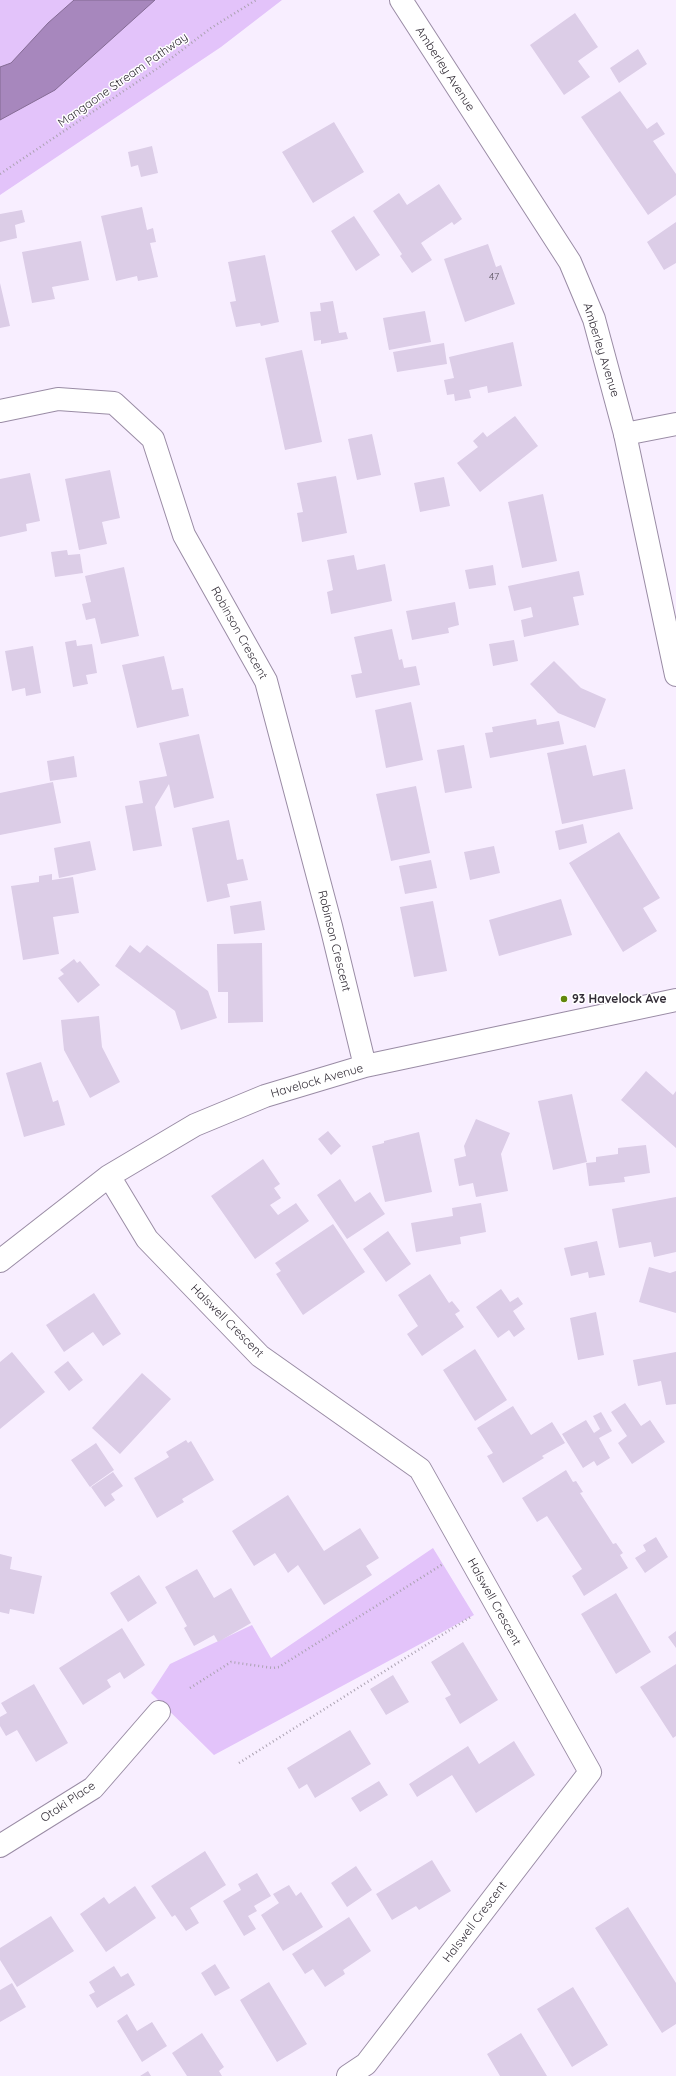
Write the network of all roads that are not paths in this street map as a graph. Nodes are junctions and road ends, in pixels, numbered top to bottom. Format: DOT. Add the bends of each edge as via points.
graph roads {
  1 [pos="401,0"];
  2 [pos="0,411"];
  3 [pos="676,424"];
  4 [pos="625,434"];
  5 [pos="676,675"];
  6 [pos="676,1000"];
  7 [pos="365,1066"];
  8 [pos="109,1176"];
  9 [pos="0,1261"];
  10 [pos="159,1712"];
  11 [pos="0,1846"];
  12 [pos="348,2076"];
  1 -- 4 [label="street, Amberley Avenue" via="570,262 594,319"];
  2 -- 7 [label="street, Robinson Crescent" via="58,399 114,403 153,439 184,535 266,681"];
  3 -- 4 [label="street"];
  4 -- 5 [label="street, Amberley Avenue"];
  6 -- 7 [label="street, Havelock Avenue"];
  7 -- 8 [label="street, Havelock Avenue" via="265,1096 195,1125"];
  8 -- 9 [label="street, Havelock Avenue"];
  8 -- 12 [label="street, Halswell Crescent" via="147,1239 260,1356 420,1469 590,1772 366,2064"];
  10 -- 11 [label="street, Otaki Place" via="93,1788"];
}
